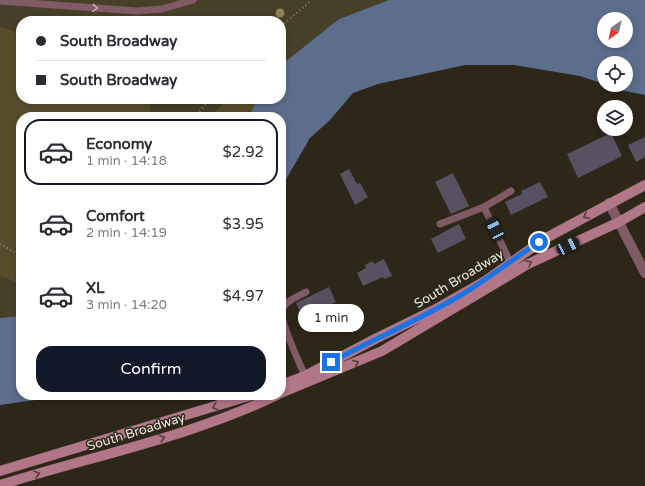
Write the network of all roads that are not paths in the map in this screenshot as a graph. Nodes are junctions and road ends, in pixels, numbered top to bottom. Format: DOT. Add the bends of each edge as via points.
graph roads {
  1 [pos="193,0"];
  2 [pos="0,1"];
  3 [pos="645,185"];
  4 [pos="511,191"];
  5 [pos="609,203"];
  6 [pos="484,207"];
  7 [pos="645,207"];
  8 [pos="619,222"];
  9 [pos="440,224"];
  10 [pos="513,267"];
  11 [pos="645,273"];
  12 [pos="306,292"];
  13 [pos="286,304"];
  14 [pos="286,331"];
  15 [pos="307,379"];
  16 [pos="286,384"];
  17 [pos="286,390"];
  18 [pos="235,400"];
  19 [pos="265,400"];
  20 [pos="0,471"];
  21 [pos="0,485"];
  2 -- 1 [label="lane, one-way" via="137,11 162,9"];
  3 -- 5 [label="street, South Broadway"];
  4 -- 6 [label="lane"];
  5 -- 8 [label="street"];
  5 -- 10 [label="street, South Broadway, one-way" via="546,238"];
  6 -- 9 [label="lane"];
  6 -- 10 [label="lane"];
  7 -- 8 [label="street, South Broadway"];
  10 -- 8 [label="street, South Broadway, one-way" via="568,246"];
  8 -- 11 [label="street"];
  10 -- 15 [label="street, South Broadway" via="382,351"];
  12 -- 13 [label="lane"];
  14 -- 15 [label="lane"];
  15 -- 16 [label="street, South Broadway"];
  15 -- 17 [label="street, South Broadway"];
  18 -- 20 [label="street, South Broadway, one-way"];
  21 -- 19 [label="street, South Broadway, one-way" via="180,433"];
}
